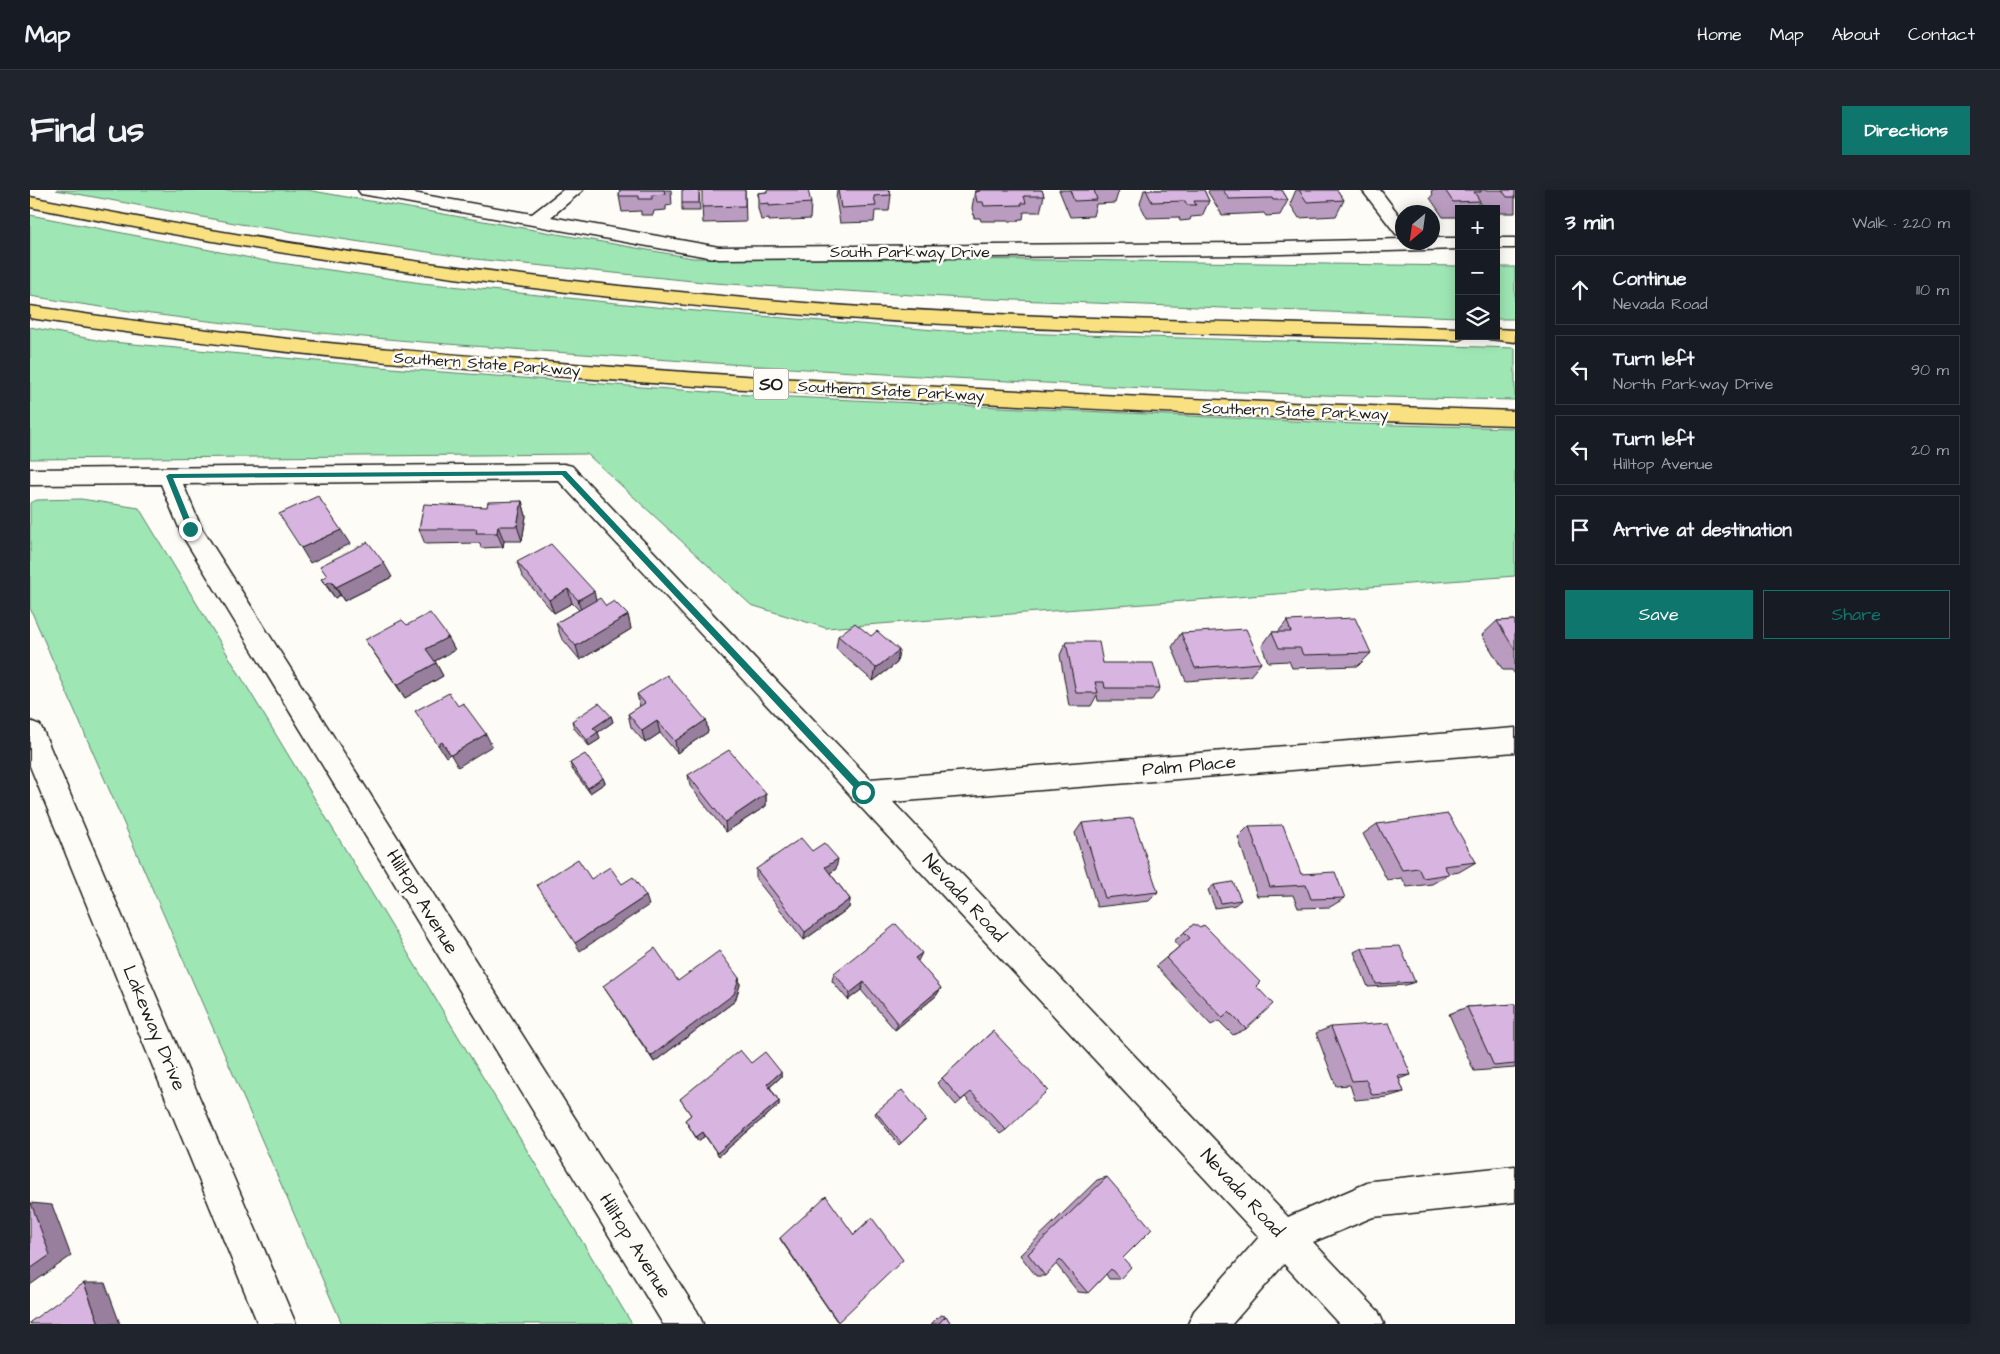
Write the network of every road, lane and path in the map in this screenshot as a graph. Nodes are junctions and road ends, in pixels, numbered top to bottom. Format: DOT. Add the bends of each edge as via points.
graph roads {
  1 [pos="367,190"];
  2 [pos="574,190"];
  3 [pos="1371,190"];
  4 [pos="30,202"];
  5 [pos="535,221"];
  6 [pos="1395,221"];
  7 [pos="1395,240"];
  8 [pos="1440,241"];
  9 [pos="1455,243"];
  10 [pos="1500,243"];
  11 [pos="1515,243"];
  12 [pos="30,312"];
  13 [pos="1455,334"];
  14 [pos="1500,335"];
  15 [pos="1515,336"];
  16 [pos="1515,418"];
  17 [pos="169,476"];
  18 [pos="30,477"];
  19 [pos="30,733"];
  20 [pos="1515,740"];
  21 [pos="863,792"];
  22 [pos="1515,1184"];
  23 [pos="1283,1237"];
  24 [pos="277,1324"];
  25 [pos="684,1324"];
  26 [pos="1206,1324"];
  27 [pos="1365,1324"];
  1 -- 5 [label="street, South Parkway Drive"];
  2 -- 5 [label="street"];
  3 -- 6 [label="street"];
  4 -- 13 [label="highway" via="158,228 335,257 645,295 942,317"];
  5 -- 7 [label="street, South Parkway Drive" via="719,253 1246,249"];
  8 -- 9 [label="street, South Parkway Drive"];
  10 -- 11 [label="street"];
  12 -- 16 [label="highway, Southern State Parkway / SO" via="269,346 815,388 1119,404"];
  14 -- 15 [label="highway"];
  17 -- 18 [label="street"];
  17 -- 21 [label="street, Nevada Road" via="564,472"];
  17 -- 25 [label="street, Hilltop Avenue" via="190,529"];
  19 -- 24 [label="street, Lakeway Drive"];
  20 -- 21 [label="street, Palm Place"];
  21 -- 23 [label="street, Nevada Road"];
  22 -- 23 [label="street" via="1372,1199"];
  23 -- 26 [label="street"];
  23 -- 27 [label="street, Nevada Road"];
}
